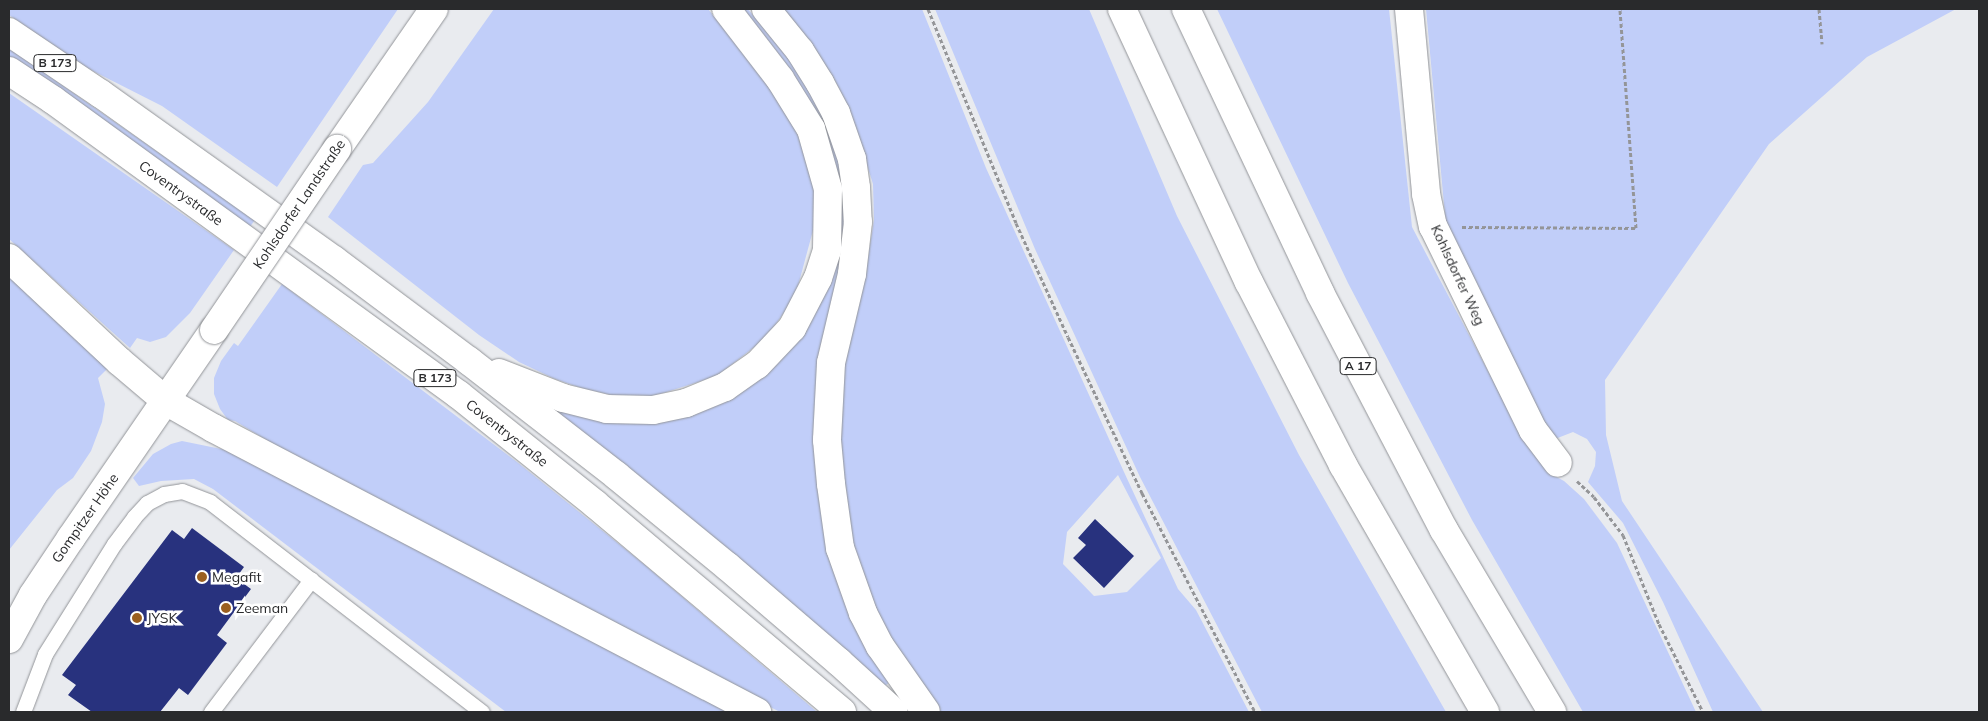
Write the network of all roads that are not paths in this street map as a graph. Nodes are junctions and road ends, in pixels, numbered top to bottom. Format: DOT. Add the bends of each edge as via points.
graph roads {
  1 [pos="434,9"];
  2 [pos="726,9"];
  3 [pos="766,9"];
  4 [pos="1122,9"];
  5 [pos="1186,9"];
  6 [pos="1408,9"];
  7 [pos="9,32"];
  8 [pos="9,71"];
  9 [pos="9,258"];
  10 [pos="470,361"];
  11 [pos="166,401"];
  12 [pos="1558,463"];
  13 [pos="311,580"];
  14 [pos="9,639"];
  15 [pos="23,712"];
  16 [pos="211,712"];
  17 [pos="481,712"];
  18 [pos="757,712"];
  19 [pos="842,712"];
  20 [pos="894,712"];
  21 [pos="926,712"];
  22 [pos="1484,712"];
  23 [pos="1552,712"];
  1 -- 11 [label="main road, Kohlsdorfer Landstraße, bridge"];
  2 -- 10 [label="main road" via="780,79 811,129 828,189 827,250 818,278 792,328 756,365 725,386 686,403 653,410 607,409 563,398"];
  3 -- 21 [label="main road" via="800,51 820,83 836,113 852,159 858,222 852,274 831,364 827,440 831,484 840,548 864,613 880,646"];
  4 -- 22 [label="main road" via="1258,299 1343,465"];
  5 -- 23 [label="main road, A 17" via="1320,293 1444,530"];
  6 -- 12 [label="main road, Kohlsdorfer Weg" via="1426,194 1433,226 1533,430"];
  7 -- 10 [label="main road, B 173" via="334,260"];
  8 -- 19 [label="main road, Coventrystraße / B 173" via="459,395 624,528"];
  9 -- 11 [label="main road"];
  10 -- 20 [label="main road, B 173" via="727,566"];
  11 -- 14 [label="main road, Gompitzer Höhe" via="49,571"];
  11 -- 18 [label="main road"];
  13 -- 15 [label="lane" via="210,502 182,492 164,494 147,503 134,516 114,544 45,654"];
  13 -- 16 [label="lane"];
  13 -- 17 [label="lane"];
}
